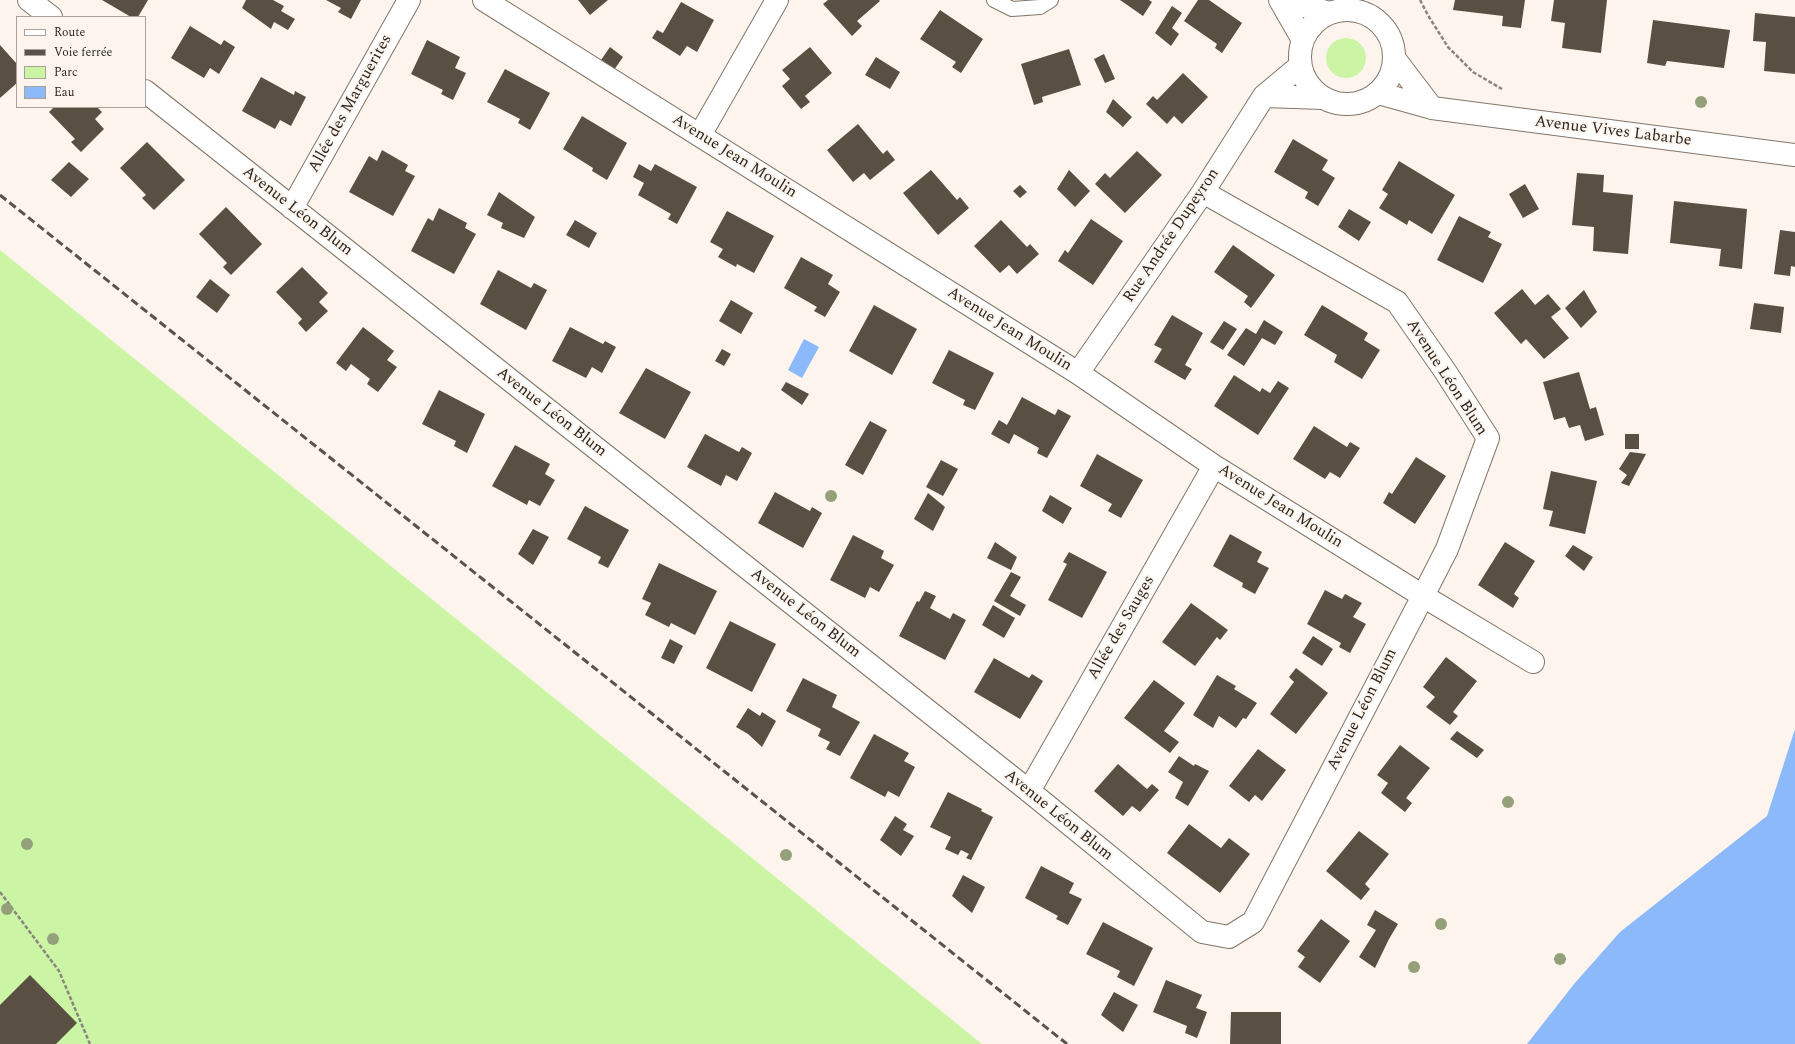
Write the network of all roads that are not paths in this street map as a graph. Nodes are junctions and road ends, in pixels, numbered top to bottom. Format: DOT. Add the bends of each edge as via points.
graph roads {
  1 [pos="29,0"];
  2 [pos="409,0"];
  3 [pos="484,0"];
  4 [pos="777,0"];
  5 [pos="994,0"];
  6 [pos="1051,0"];
  7 [pos="1281,0"];
  8 [pos="1378,0"];
  9 [pos="1343,8"];
  10 [pos="50,16"];
  11 [pos="1378,22"];
  12 [pos="1303,40"];
  13 [pos="1394,58"];
  14 [pos="1300,66"];
  15 [pos="146,92"];
  16 [pos="1378,93"];
  17 [pos="1264,96"];
  18 [pos="1323,98"];
  19 [pos="1432,108"];
  20 [pos="700,135"];
  21 [pos="1795,155"];
  22 [pos="1203,192"];
  23 [pos="292,208"];
  24 [pos="1078,373"];
  25 [pos="1214,466"];
  26 [pos="1423,596"];
  27 [pos="1533,662"];
  28 [pos="1029,791"];
  1 -- 10 [label="street"];
  2 -- 23 [label="street, Allée des Marguerites"];
  3 -- 20 [label="street, Avenue Jean Moulin"];
  4 -- 20 [label="street"];
  5 -- 6 [label="lane" via="1012,9 1040,7"];
  7 -- 9 [label="street"];
  7 -- 12 [label="street"];
  8 -- 11 [label="street"];
  9 -- 11 [label="street" via="1364,13"];
  9 -- 12 [label="street" via="1318,19"];
  11 -- 13 [label="street" via="1387,32"];
  12 -- 14 [label="street"];
  13 -- 16 [label="street" via="1392,71"];
  13 -- 19 [label="street"];
  14 -- 17 [label="street, Rue Andrée Dupeyron"];
  14 -- 18 [label="street" via="1305,79"];
  15 -- 23 [label="street, Avenue Léon Blum"];
  16 -- 18 [label="street" via="1366,101 1352,104 1337,103"];
  16 -- 19 [label="street"];
  17 -- 18 [label="street"];
  17 -- 22 [label="street, Rue Andrée Dupeyron"];
  19 -- 21 [label="street, Avenue Vives Labarbe"];
  20 -- 24 [label="street, Avenue Jean Moulin"];
  22 -- 24 [label="street, Rue Andrée Dupeyron"];
  22 -- 26 [label="street, Avenue Léon Blum" via="1397,302 1488,438 1447,549"];
  23 -- 28 [label="street, Avenue Léon Blum"];
  24 -- 25 [label="street, Avenue Jean Moulin"];
  25 -- 26 [label="street, Avenue Jean Moulin"];
  25 -- 28 [label="street, Allée des Sauges"];
  26 -- 27 [label="street, Avenue Jean Moulin"];
  26 -- 28 [label="street, Avenue Léon Blum" via="1253,922 1229,937 1202,932"];
}
